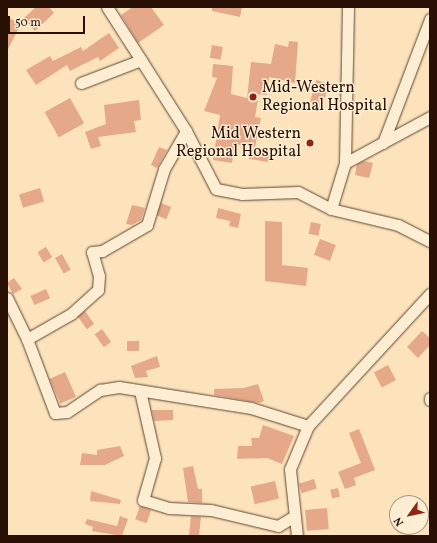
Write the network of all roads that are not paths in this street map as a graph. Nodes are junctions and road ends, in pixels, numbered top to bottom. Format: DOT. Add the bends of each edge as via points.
graph roads {
  1 [pos="107,7"];
  2 [pos="348,7"];
  3 [pos="430,19"];
  4 [pos="141,60"];
  5 [pos="81,83"];
  6 [pos="430,117"];
  7 [pos="186,131"];
  8 [pos="383,143"];
  9 [pos="345,162"];
  10 [pos="331,209"];
  11 [pos="430,241"];
  12 [pos="430,294"];
  13 [pos="7,298"];
  14 [pos="27,339"];
  15 [pos="140,391"];
  16 [pos="308,426"];
  17 [pos="293,517"];
  18 [pos="297,536"];
  1 -- 4 [label="street"];
  2 -- 9 [label="street"];
  3 -- 8 [label="street"];
  4 -- 5 [label="street"];
  4 -- 7 [label="street"];
  6 -- 8 [label="street"];
  7 -- 10 [label="street" via="216,189 242,194 298,192"];
  7 -- 14 [label="street" via="164,169 147,225 102,251 92,252 99,276 98,290 71,314"];
  8 -- 9 [label="street"];
  9 -- 10 [label="street"];
  10 -- 11 [label="street" via="398,225"];
  12 -- 16 [label="street"];
  13 -- 14 [label="street"];
  14 -- 15 [label="street" via="55,413 67,412 100,390 119,387"];
  15 -- 16 [label="street" via="251,408"];
  15 -- 17 [label="street" via="155,458 143,500 169,508 211,510 278,526"];
  16 -- 17 [label="street" via="290,469"];
  17 -- 18 [label="street"];
}
